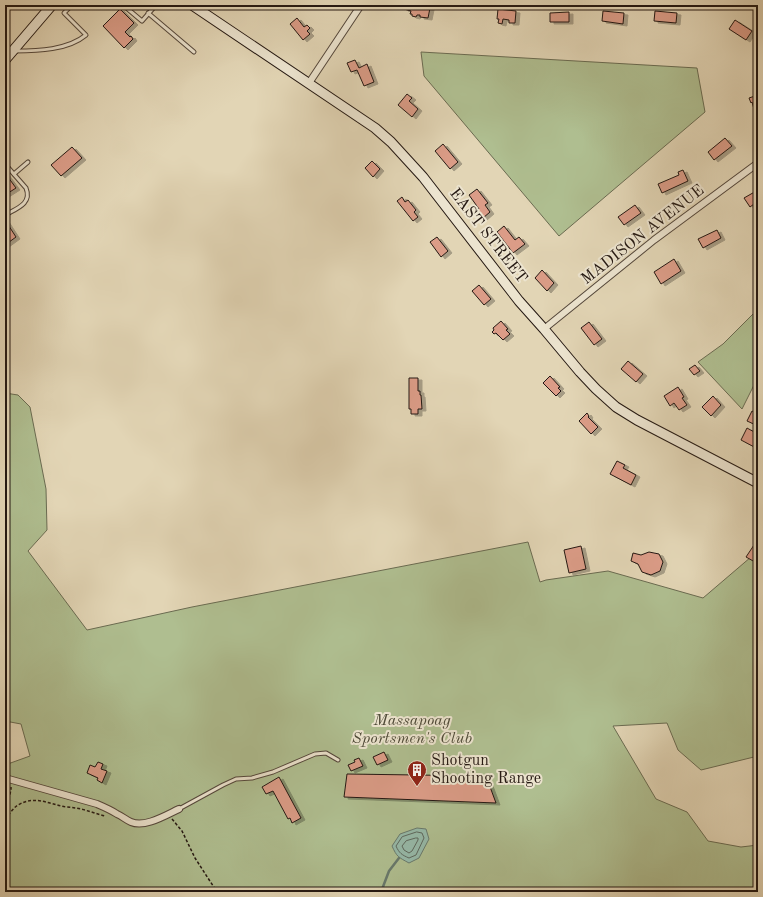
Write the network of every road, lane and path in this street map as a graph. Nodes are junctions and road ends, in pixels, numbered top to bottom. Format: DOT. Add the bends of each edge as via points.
graph roads {
  1 [pos="52,5"];
  2 [pos="72,5"];
  3 [pos="123,5"];
  4 [pos="156,5"];
  5 [pos="192,5"];
  6 [pos="361,5"];
  7 [pos="148,13"];
  8 [pos="13,51"];
  9 [pos="194,52"];
  10 [pos="5,59"];
  11 [pos="309,83"];
  12 [pos="28,162"];
  13 [pos="758,163"];
  14 [pos="5,164"];
  15 [pos="14,174"];
  16 [pos="7,214"];
  17 [pos="544,328"];
  18 [pos="758,483"];
  19 [pos="338,760"];
  20 [pos="8,778"];
  21 [pos="179,809"];
  22 [pos="112,811"];
  23 [pos="5,814"];
  24 [pos="168,814"];
  25 [pos="5,819"];
  26 [pos="217,892"];
  1 -- 8 [label="street"];
  2 -- 8 [label="lane" via="64,13 86,35 65,45 44,50"];
  3 -- 7 [label="lane" via="142,20"];
  4 -- 7 [label="lane"];
  5 -- 11 [label="street, EAST STREET"];
  6 -- 11 [label="street"];
  7 -- 9 [label="lane"];
  8 -- 10 [label="street"];
  11 -- 17 [label="street, EAST STREET" via="392,142 423,177 519,301"];
  12 -- 15 [label="lane"];
  13 -- 17 [label="street, MADISON AVENUE" via="654,240"];
  14 -- 15 [label="lane"];
  15 -- 16 [label="lane" via="26,188 28,197 24,203"];
  17 -- 18 [label="street, EAST STREET" via="580,372 616,407 636,420"];
  19 -- 21 [label="lane" via="326,753 314,754 273,772 236,779"];
  20 -- 22 [label="street" via="97,804"];
  20 -- 23 [label="path" via="12,790"];
  21 -- 24 [label="street"];
  22 -- 24 [label="street" via="141,824"];
  22 -- 25 [label="path" via="106,816 35,801 17,806"];
  24 -- 26 [label="path" via="182,831 207,879"];
}
